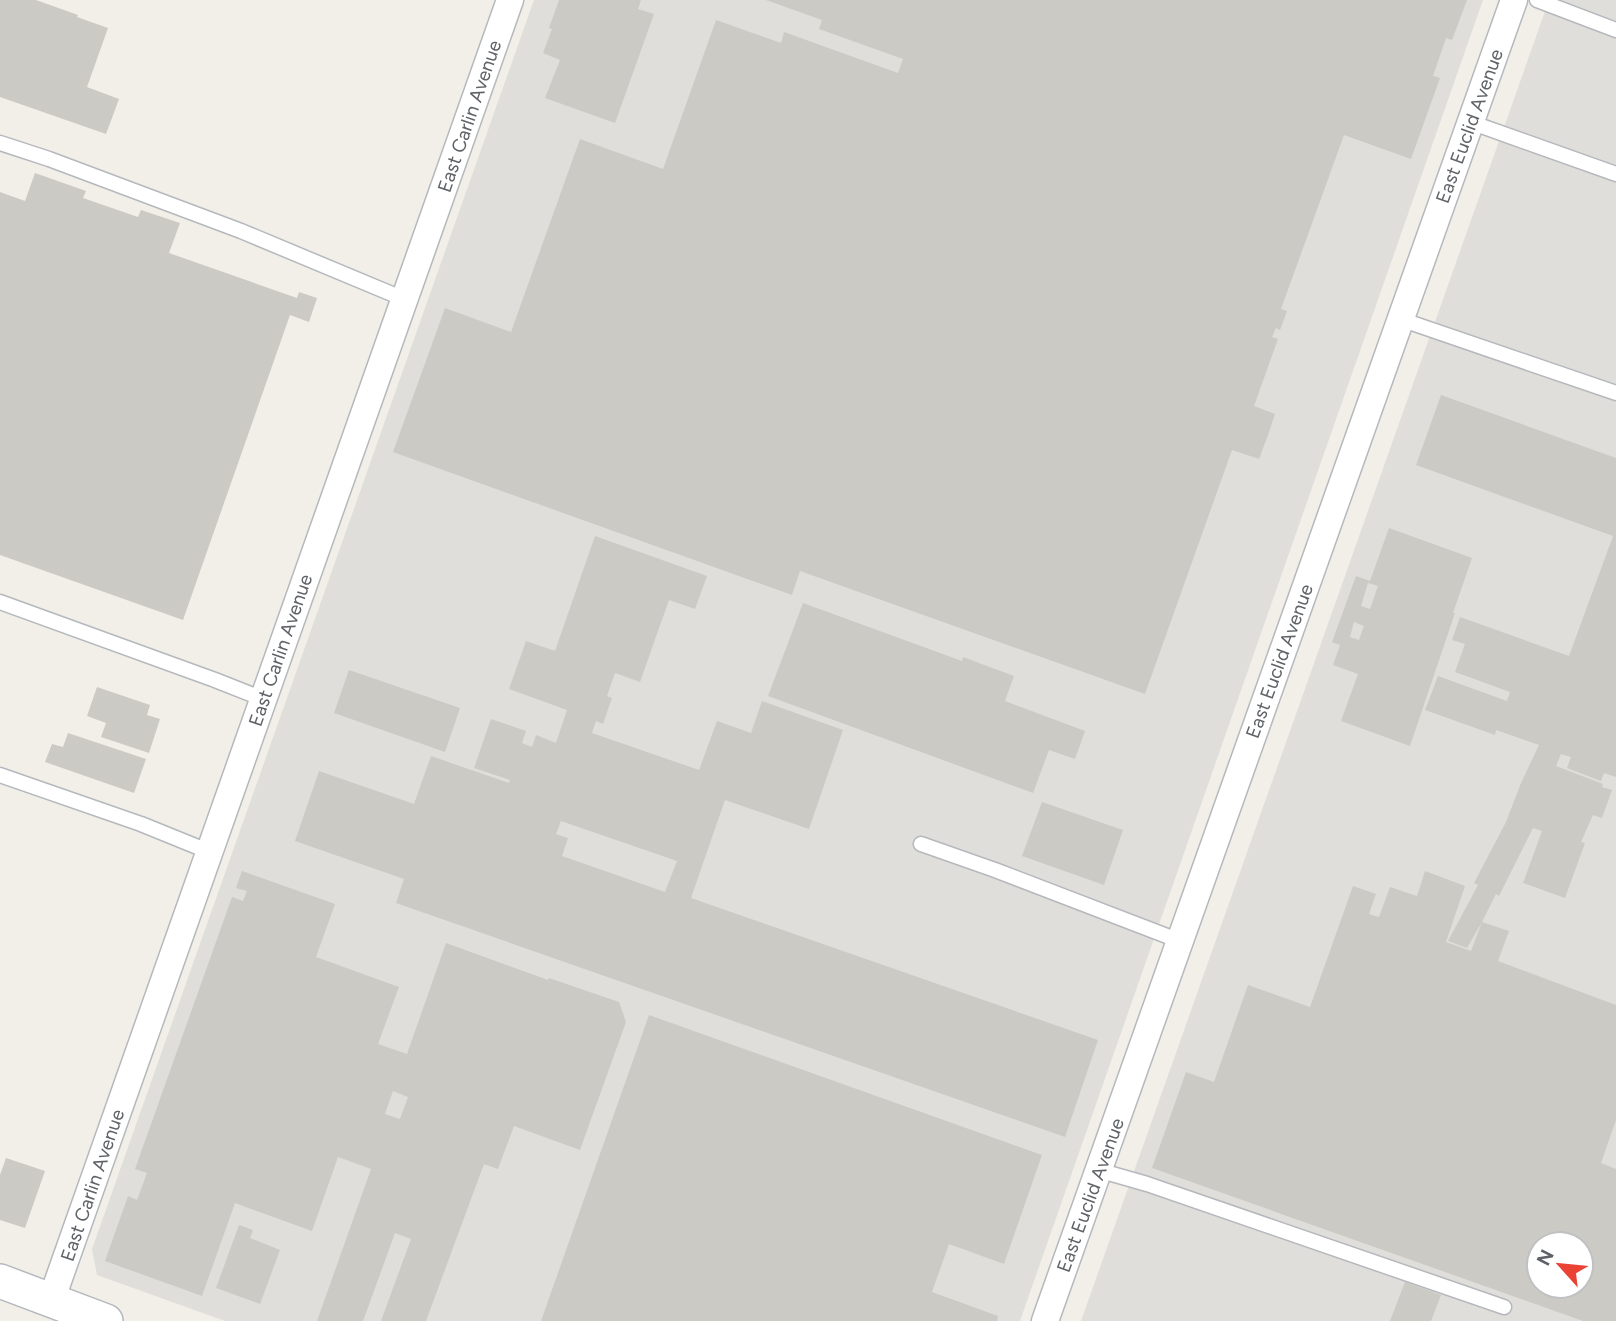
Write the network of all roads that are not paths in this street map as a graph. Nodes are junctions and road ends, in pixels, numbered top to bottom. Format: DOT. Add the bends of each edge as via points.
graph roads {
  1 [pos="510,0"];
  2 [pos="1514,0"];
  3 [pos="1537,0"];
  4 [pos="1616,30"];
  5 [pos="1470,122"];
  6 [pos="0,143"];
  7 [pos="1616,174"];
  8 [pos="404,299"];
  9 [pos="1400,319"];
  10 [pos="1616,393"];
  11 [pos="0,602"];
  12 [pos="263,699"];
  13 [pos="0,775"];
  14 [pos="921,844"];
  15 [pos="209,852"];
  16 [pos="1180,941"];
  17 [pos="1098,1170"];
  18 [pos="0,1282"];
  19 [pos="51,1301"];
  20 [pos="1504,1307"];
  21 [pos="106,1321"];
  22 [pos="1045,1321"];
  1 -- 8 [label="street, East Carlin Avenue"];
  2 -- 5 [label="street, East Euclid Avenue"];
  3 -- 4 [label="lane"];
  5 -- 7 [label="lane"];
  5 -- 9 [label="street, East Euclid Avenue"];
  6 -- 8 [label="lane" via="241,230"];
  8 -- 12 [label="street, East Carlin Avenue"];
  9 -- 10 [label="lane"];
  9 -- 16 [label="street, East Euclid Avenue"];
  11 -- 12 [label="lane"];
  12 -- 15 [label="street, East Carlin Avenue"];
  13 -- 15 [label="lane"];
  14 -- 16 [label="lane"];
  15 -- 19 [label="street, East Carlin Avenue"];
  16 -- 17 [label="street, East Euclid Avenue"];
  17 -- 20 [label="lane"];
  17 -- 22 [label="street, East Euclid Avenue"];
  18 -- 19 [label="street"];
  19 -- 21 [label="street"];
}
